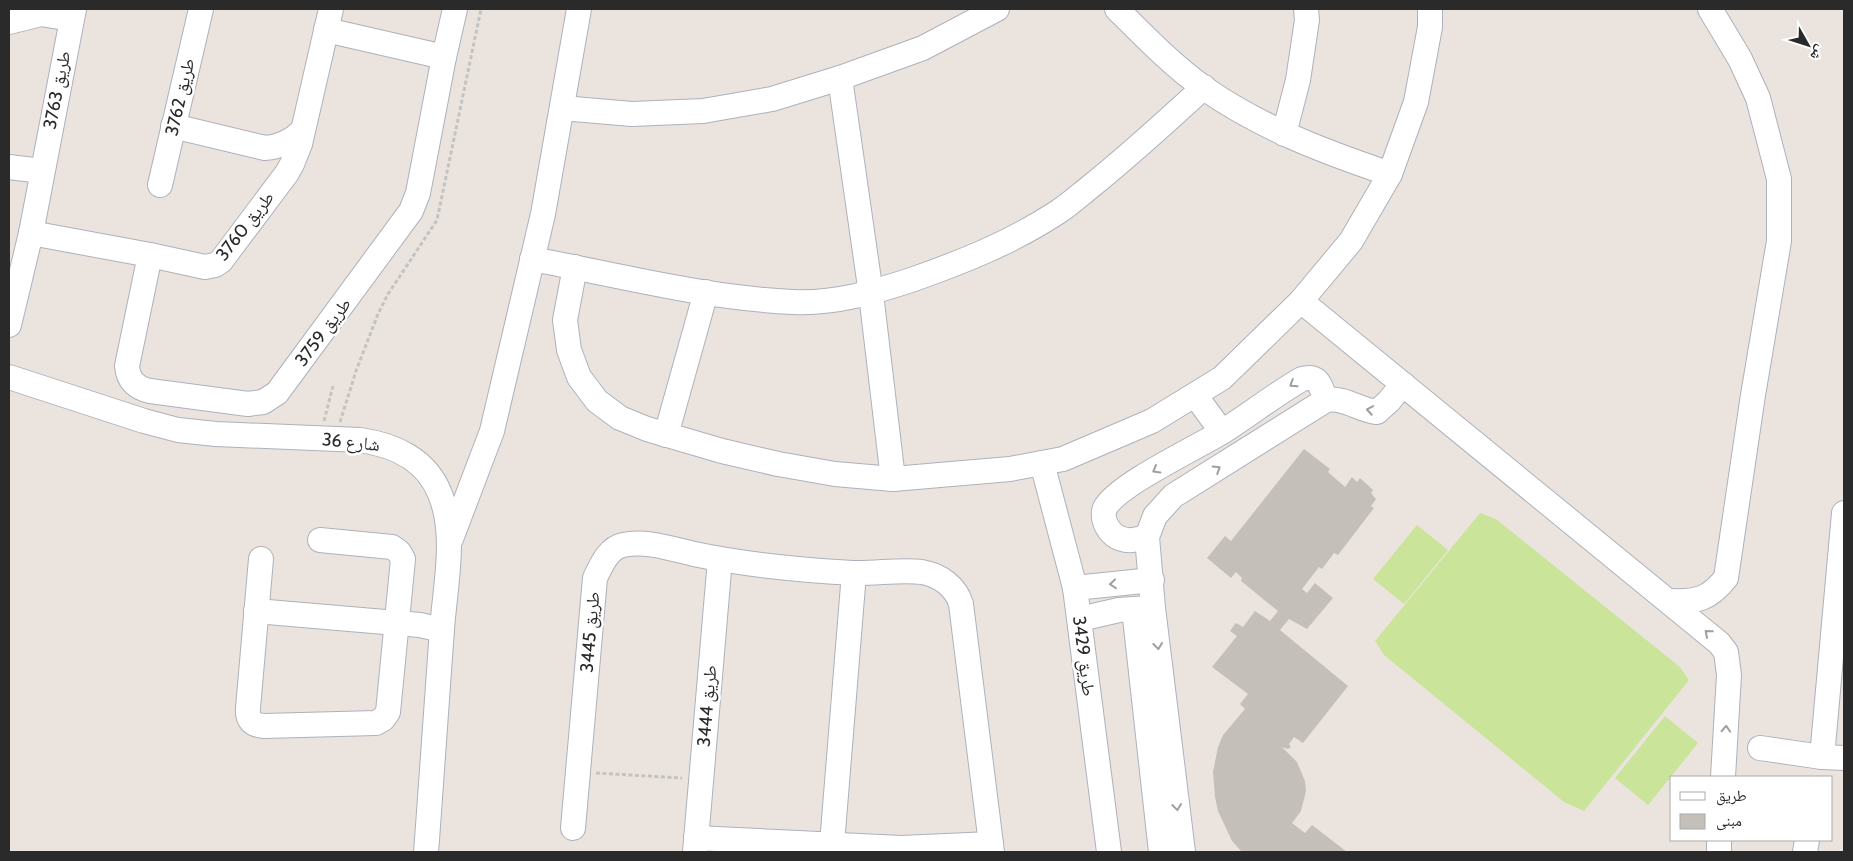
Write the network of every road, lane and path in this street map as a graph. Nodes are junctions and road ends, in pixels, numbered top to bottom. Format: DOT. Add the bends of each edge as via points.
graph roads {
  1 [pos="200,9"];
  2 [pos="455,9"];
  3 [pos="578,9"];
  4 [pos="997,9"];
  5 [pos="1117,9"];
  6 [pos="1306,9"];
  7 [pos="1430,9"];
  8 [pos="1710,9"];
  9 [pos="72,14"];
  10 [pos="329,20"];
  11 [pos="9,22"];
  12 [pos="444,57"];
  13 [pos="840,78"];
  14 [pos="1204,88"];
  15 [pos="562,108"];
  16 [pos="174,126"];
  17 [pos="302,131"];
  18 [pos="1284,134"];
  19 [pos="265,148"];
  20 [pos="9,167"];
  21 [pos="42,171"];
  22 [pos="1390,174"];
  23 [pos="281,180"];
  24 [pos="160,185"];
  25 [pos="31,234"];
  26 [pos="150,255"];
  27 [pos="532,259"];
  28 [pos="575,267"];
  29 [pos="706,292"];
  30 [pos="871,294"];
  31 [pos="1301,301"];
  32 [pos="9,325"];
  33 [pos="9,377"];
  34 [pos="1403,384"];
  35 [pos="333,386"];
  36 [pos="1195,395"];
  37 [pos="1326,400"];
  38 [pos="1222,432"];
  39 [pos="666,435"];
  40 [pos="320,438"];
  41 [pos="1042,463"];
  42 [pos="893,479"];
  43 [pos="1844,513"];
  44 [pos="1147,538"];
  45 [pos="320,540"];
  46 [pos="448,548"];
  47 [pos="261,558"];
  48 [pos="720,559"];
  49 [pos="854,573"];
  50 [pos="1152,580"];
  51 [pos="1075,588"];
  52 [pos="1670,601"];
  53 [pos="1144,608"];
  54 [pos="256,611"];
  55 [pos="1080,619"];
  56 [pos="395,623"];
  57 [pos="442,630"];
  58 [pos="1760,748"];
  59 [pos="1831,763"];
  60 [pos="578,772"];
  61 [pos="1723,776"];
  62 [pos="700,779"];
  63 [pos="573,828"];
  64 [pos="832,844"];
  65 [pos="695,845"];
  66 [pos="992,848"];
  67 [pos="426,852"];
  68 [pos="1109,852"];
  69 [pos="1161,852"];
  70 [pos="1183,852"];
  1 -- 16 [label="street, طريق 3762"];
  2 -- 12 [label="street, طريق 3759"];
  3 -- 15 [label="street"];
  4 -- 13 [label="street" via="923,48"];
  5 -- 14 [label="street" via="1154,46"];
  6 -- 18 [label="street" via="1298,80"];
  7 -- 22 [label="street" via="1430,27 1416,102"];
  8 -- 52 [label="street" via="1740,59 1758,98 1779,179 1779,241 1726,578 1714,592 1700,598 1686,602"];
  9 -- 11 [label="street" via="41,14"];
  9 -- 21 [label="street, طريق 3763"];
  10 -- 12 [label="street"];
  10 -- 17 [label="street, طريق 3760"];
  12 -- 26 [label="street, طريق 3759" via="418,193 411,211 283,386 270,398 255,404 241,403 150,391 132,381 127,366"];
  13 -- 15 [label="street" via="772,99 703,111 632,114"];
  13 -- 30 [label="street"];
  14 -- 18 [label="street"];
  14 -- 30 [label="street" via="1059,212 1000,246"];
  15 -- 27 [label="street" via="544,214"];
  16 -- 19 [label="street"];
  16 -- 24 [label="street, طريق 3762"];
  17 -- 19 [label="street" via="289,142"];
  17 -- 23 [label="street, طريق 3760" via="294,159"];
  18 -- 22 [label="street"];
  19 -- 23 [label="street" via="277,161"];
  20 -- 21 [label="street"];
  21 -- 25 [label="street, طريق 3763"];
  22 -- 31 [label="street" via="1351,241"];
  23 -- 26 [label="street, طريق 3760" via="215,265 200,266"];
  25 -- 26 [label="street, طريق 3760"];
  25 -- 32 [label="street, طريق 3763"];
  27 -- 28 [label="street"];
  27 -- 46 [label="street" via="492,431"];
  28 -- 29 [label="street"];
  28 -- 39 [label="street" via="565,320 568,350 579,377 597,401 620,418"];
  29 -- 30 [label="street" via="794,302 830,301"];
  29 -- 39 [label="street"];
  30 -- 42 [label="street"];
  31 -- 34 [label="street"];
  31 -- 36 [label="street" via="1222,378"];
  33 -- 40 [label="street, شارع 36" via="178,430"];
  34 -- 37 [label="street, one-way" via="1377,412 1342,400"];
  34 -- 52 [label="street"];
  35 -- 40 [label="path"];
  36 -- 38 [label="street"];
  36 -- 41 [label="street" via="1152,421 1063,459"];
  37 -- 38 [label="street, one-way" via="1315,378 1302,379"];
  44 -- 37 [label="street, one-way" via="1155,516 1173,496"];
  38 -- 44 [label="street, one-way" via="1118,492 1110,501 1103,516 1114,535 1130,541"];
  39 -- 42 [label="street" via="778,464 835,474"];
  40 -- 46 [label="street, شارع 36" via="376,442 412,457 430,475 441,495 449,527"];
  41 -- 42 [label="street" via="1010,470"];
  41 -- 51 [label="street, طريق 3429"];
  43 -- 59 [label="street"];
  44 -- 50 [label="street"];
  45 -- 56 [label="street" via="392,547 399,552 402,559"];
  46 -- 57 [label="street, شارع 36"];
  47 -- 54 [label="street"];
  48 -- 49 [label="street, طريق 3445"];
  48 -- 60 [label="street, طريق 3445" via="638,543 620,545 602,562 595,578"];
  48 -- 62 [label="street, طريق 3444"];
  49 -- 64 [label="street"];
  49 -- 66 [label="street, طريق 3445" via="922,572 937,577 958,594"];
  50 -- 51 [label="street, one-way"];
  50 -- 53 [label="street"];
  51 -- 55 [label="street, طريق 3429"];
  61 -- 52 [label="street, one-way" via="1729,675 1726,652"];
  53 -- 55 [label="street"];
  53 -- 69 [label="street"];
  53 -- 70 [label="street, one-way"];
  54 -- 56 [label="street"];
  54 -- 56 [label="street" via="247,715 256,726 376,723 383,718 388,712"];
  55 -- 68 [label="street, طريق 3429"];
  56 -- 57 [label="street"];
  57 -- 67 [label="street, شارع 36"];
  58 -- 59 [label="street"];
  60 -- 62 [label="path"];
  60 -- 63 [label="street, طريق 3445"];
  62 -- 65 [label="street, طريق 3444"];
  64 -- 65 [label="street"];
  64 -- 66 [label="street"];
}
